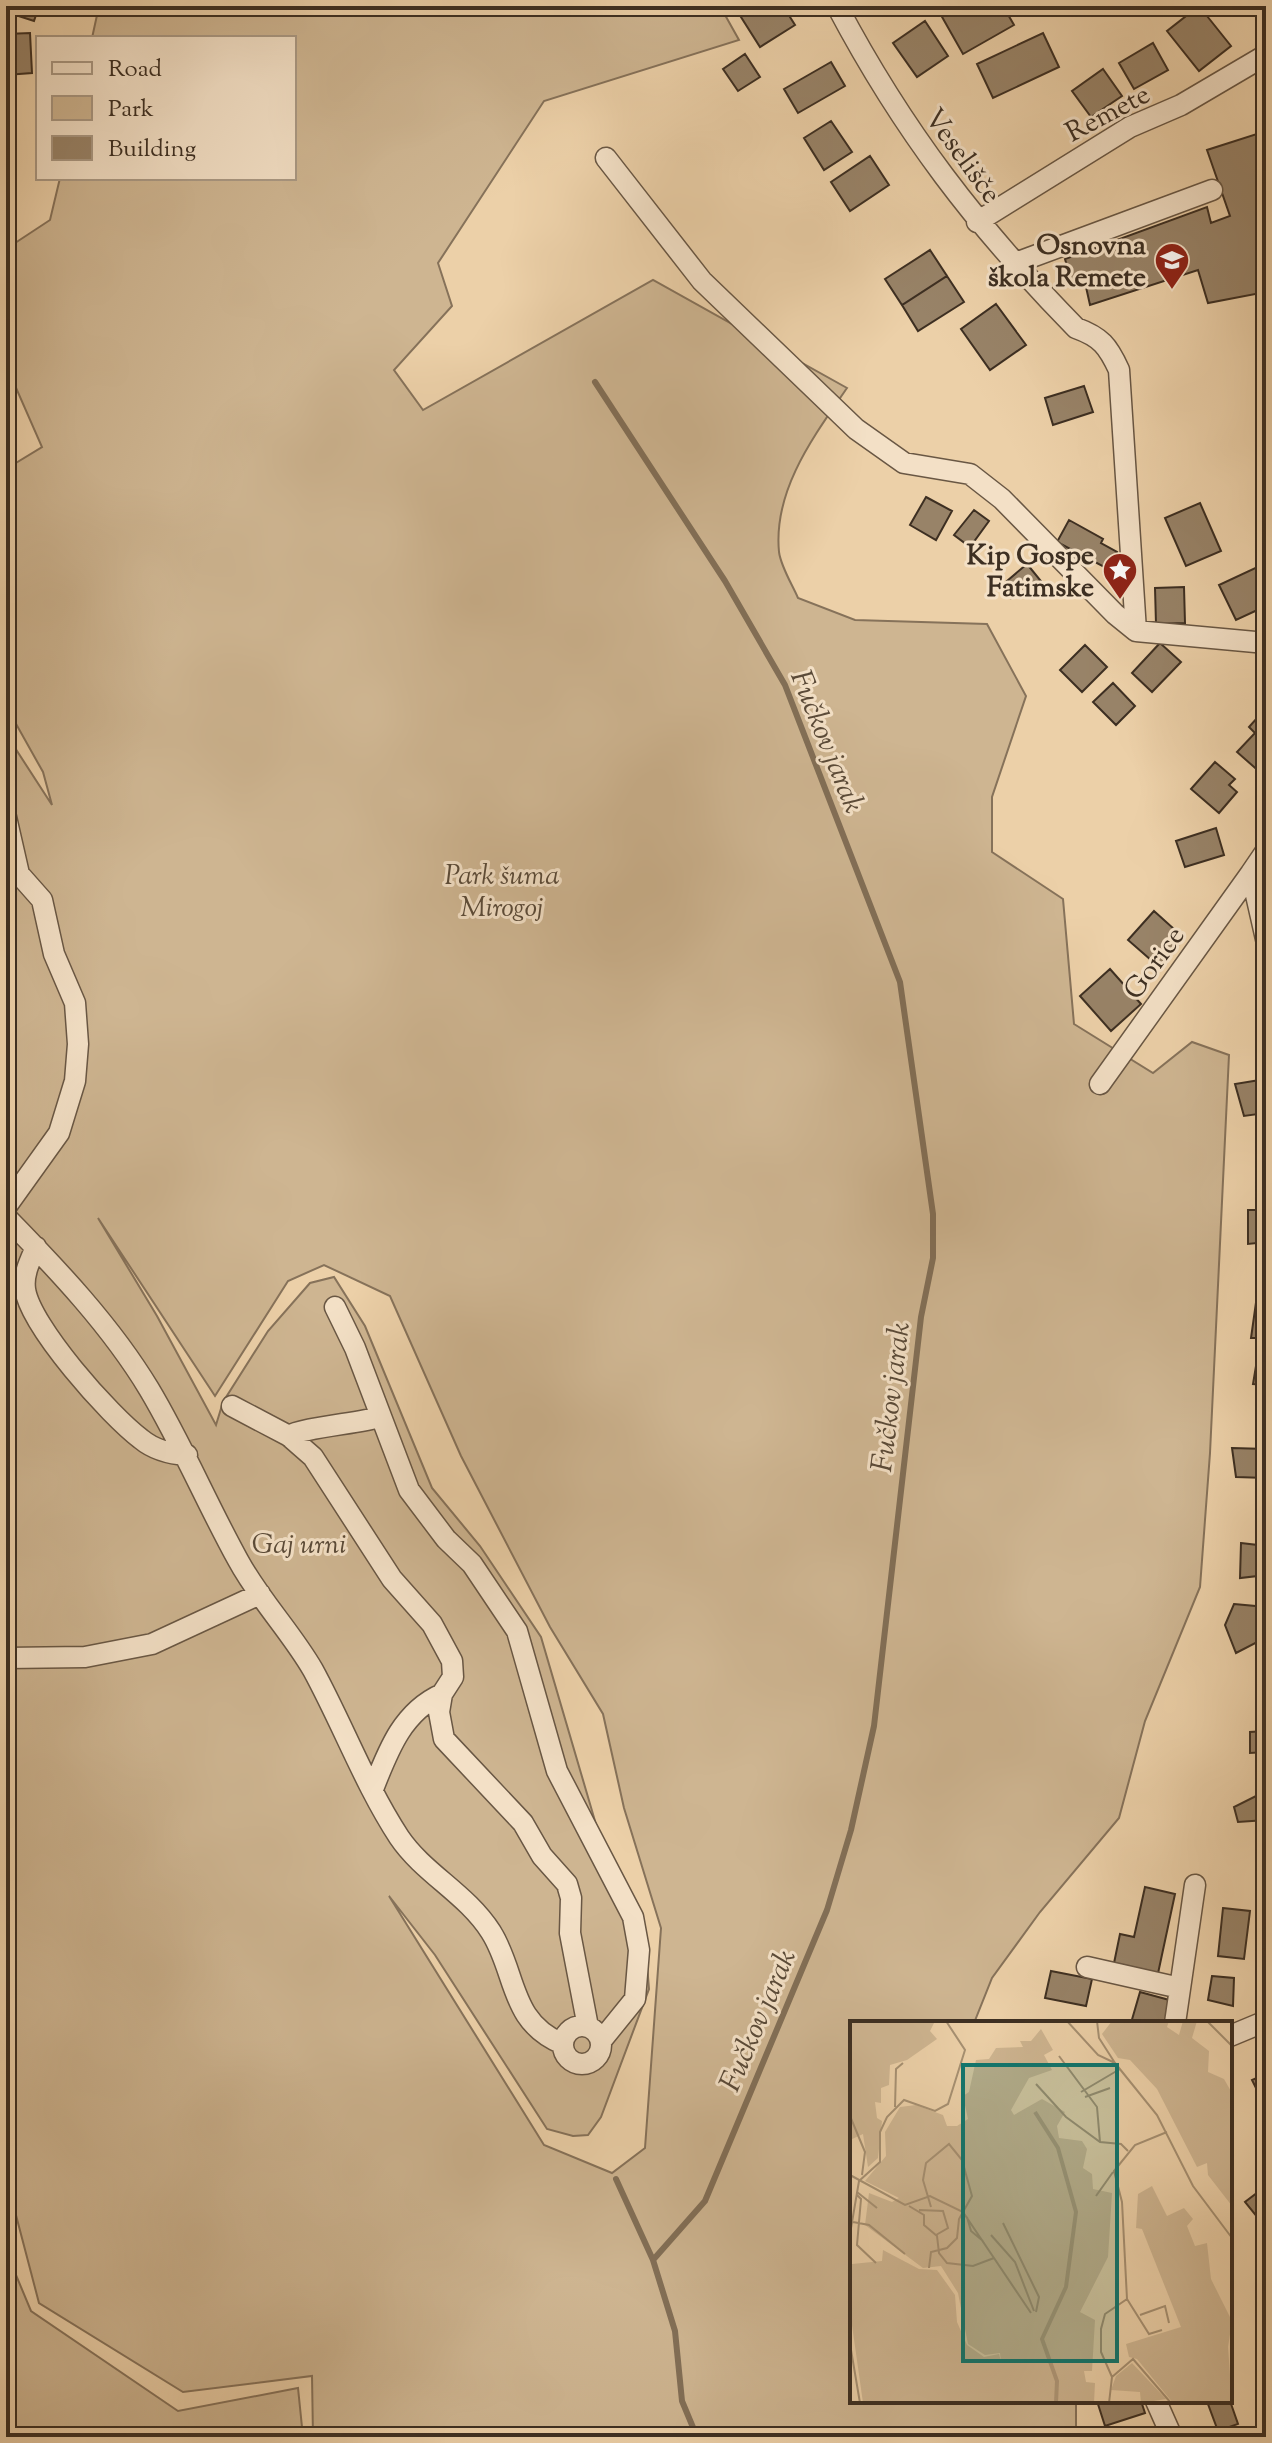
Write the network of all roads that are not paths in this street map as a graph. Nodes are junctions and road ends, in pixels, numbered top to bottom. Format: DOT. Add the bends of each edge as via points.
graph roads {
  1 [pos="837,6"];
  2 [pos="1266,55"];
  3 [pos="606,158"];
  4 [pos="1212,190"];
  5 [pos="977,222"];
  6 [pos="1013,264"];
  7 [pos="1136,631"];
  8 [pos="1266,643"];
  9 [pos="6,817"];
  10 [pos="1266,851"];
  11 [pos="1251,873"];
  12 [pos="1266,939"];
  13 [pos="1100,1084"];
  14 [pos="6,1207"];
  15 [pos="6,1217"];
  16 [pos="36,1247"];
  17 [pos="335,1307"];
  18 [pos="232,1406"];
  19 [pos="380,1417"];
  20 [pos="289,1436"];
  21 [pos="187,1455"];
  22 [pos="260,1594"];
  23 [pos="6,1658"];
  24 [pos="442,1694"];
  25 [pos="373,1789"];
  26 [pos="1195,1885"];
  27 [pos="1087,1967"];
  28 [pos="1180,1988"];
  29 [pos="1175,2021"];
  30 [pos="1266,2021"];
  31 [pos="595,2034"];
  32 [pos="1232,2035"];
  33 [pos="563,2044"];
  34 [pos="1157,2403"];
  35 [pos="1172,2437"];
  1 -- 5 [label="street, Veselišče" via="906,125"];
  2 -- 5 [label="street, Remete" via="1181,105 1130,127"];
  3 -- 7 [label="street" via="702,281 856,429 904,463 970,474"];
  4 -- 6 [label="street"];
  5 -- 6 [label="street, Veselišče"];
  6 -- 7 [label="street, Veselišče" via="1076,328 1107,344 1119,370"];
  7 -- 8 [label="street"];
  9 -- 14 [label="street" via="19,874 42,900 54,954 75,1003 78,1044 75,1081 59,1133"];
  10 -- 11 [label="street, Gorice"];
  11 -- 12 [label="street"];
  11 -- 13 [label="street, Gorice"];
  15 -- 16 [label="street"];
  16 -- 21 [label="street" via="147,1386"];
  16 -- 21 [label="street" via="25,1273 25,1291 69,1366 142,1440"];
  17 -- 19 [label="street"];
  18 -- 20 [label="street"];
  19 -- 20 [label="street"];
  19 -- 31 [label="street" via="409,1490 472,1564 517,1631 557,1771 633,1917 639,1950 635,1999"];
  20 -- 24 [label="street" via="313,1457 392,1579 432,1624 452,1661 453,1677"];
  21 -- 22 [label="street"];
  22 -- 23 [label="street" via="152,1644 85,1657"];
  22 -- 25 [label="street" via="311,1668"];
  24 -- 25 [label="street" via="410,1717 395,1737"];
  24 -- 31 [label="street" via="439,1726 444,1739 523,1823 567,1884 570,1933"];
  25 -- 33 [label="street" via="400,1838 492,1933 532,2025"];
  26 -- 28 [label="street"];
  27 -- 28 [label="street"];
  28 -- 29 [label="street"];
  30 -- 32 [label="street"];
  31 -- 33 [label="street" via="570,2030"];
  31 -- 33 [label="street" via="601,2052 586,2064 567,2057"];
  34 -- 35 [label="street"];
}
